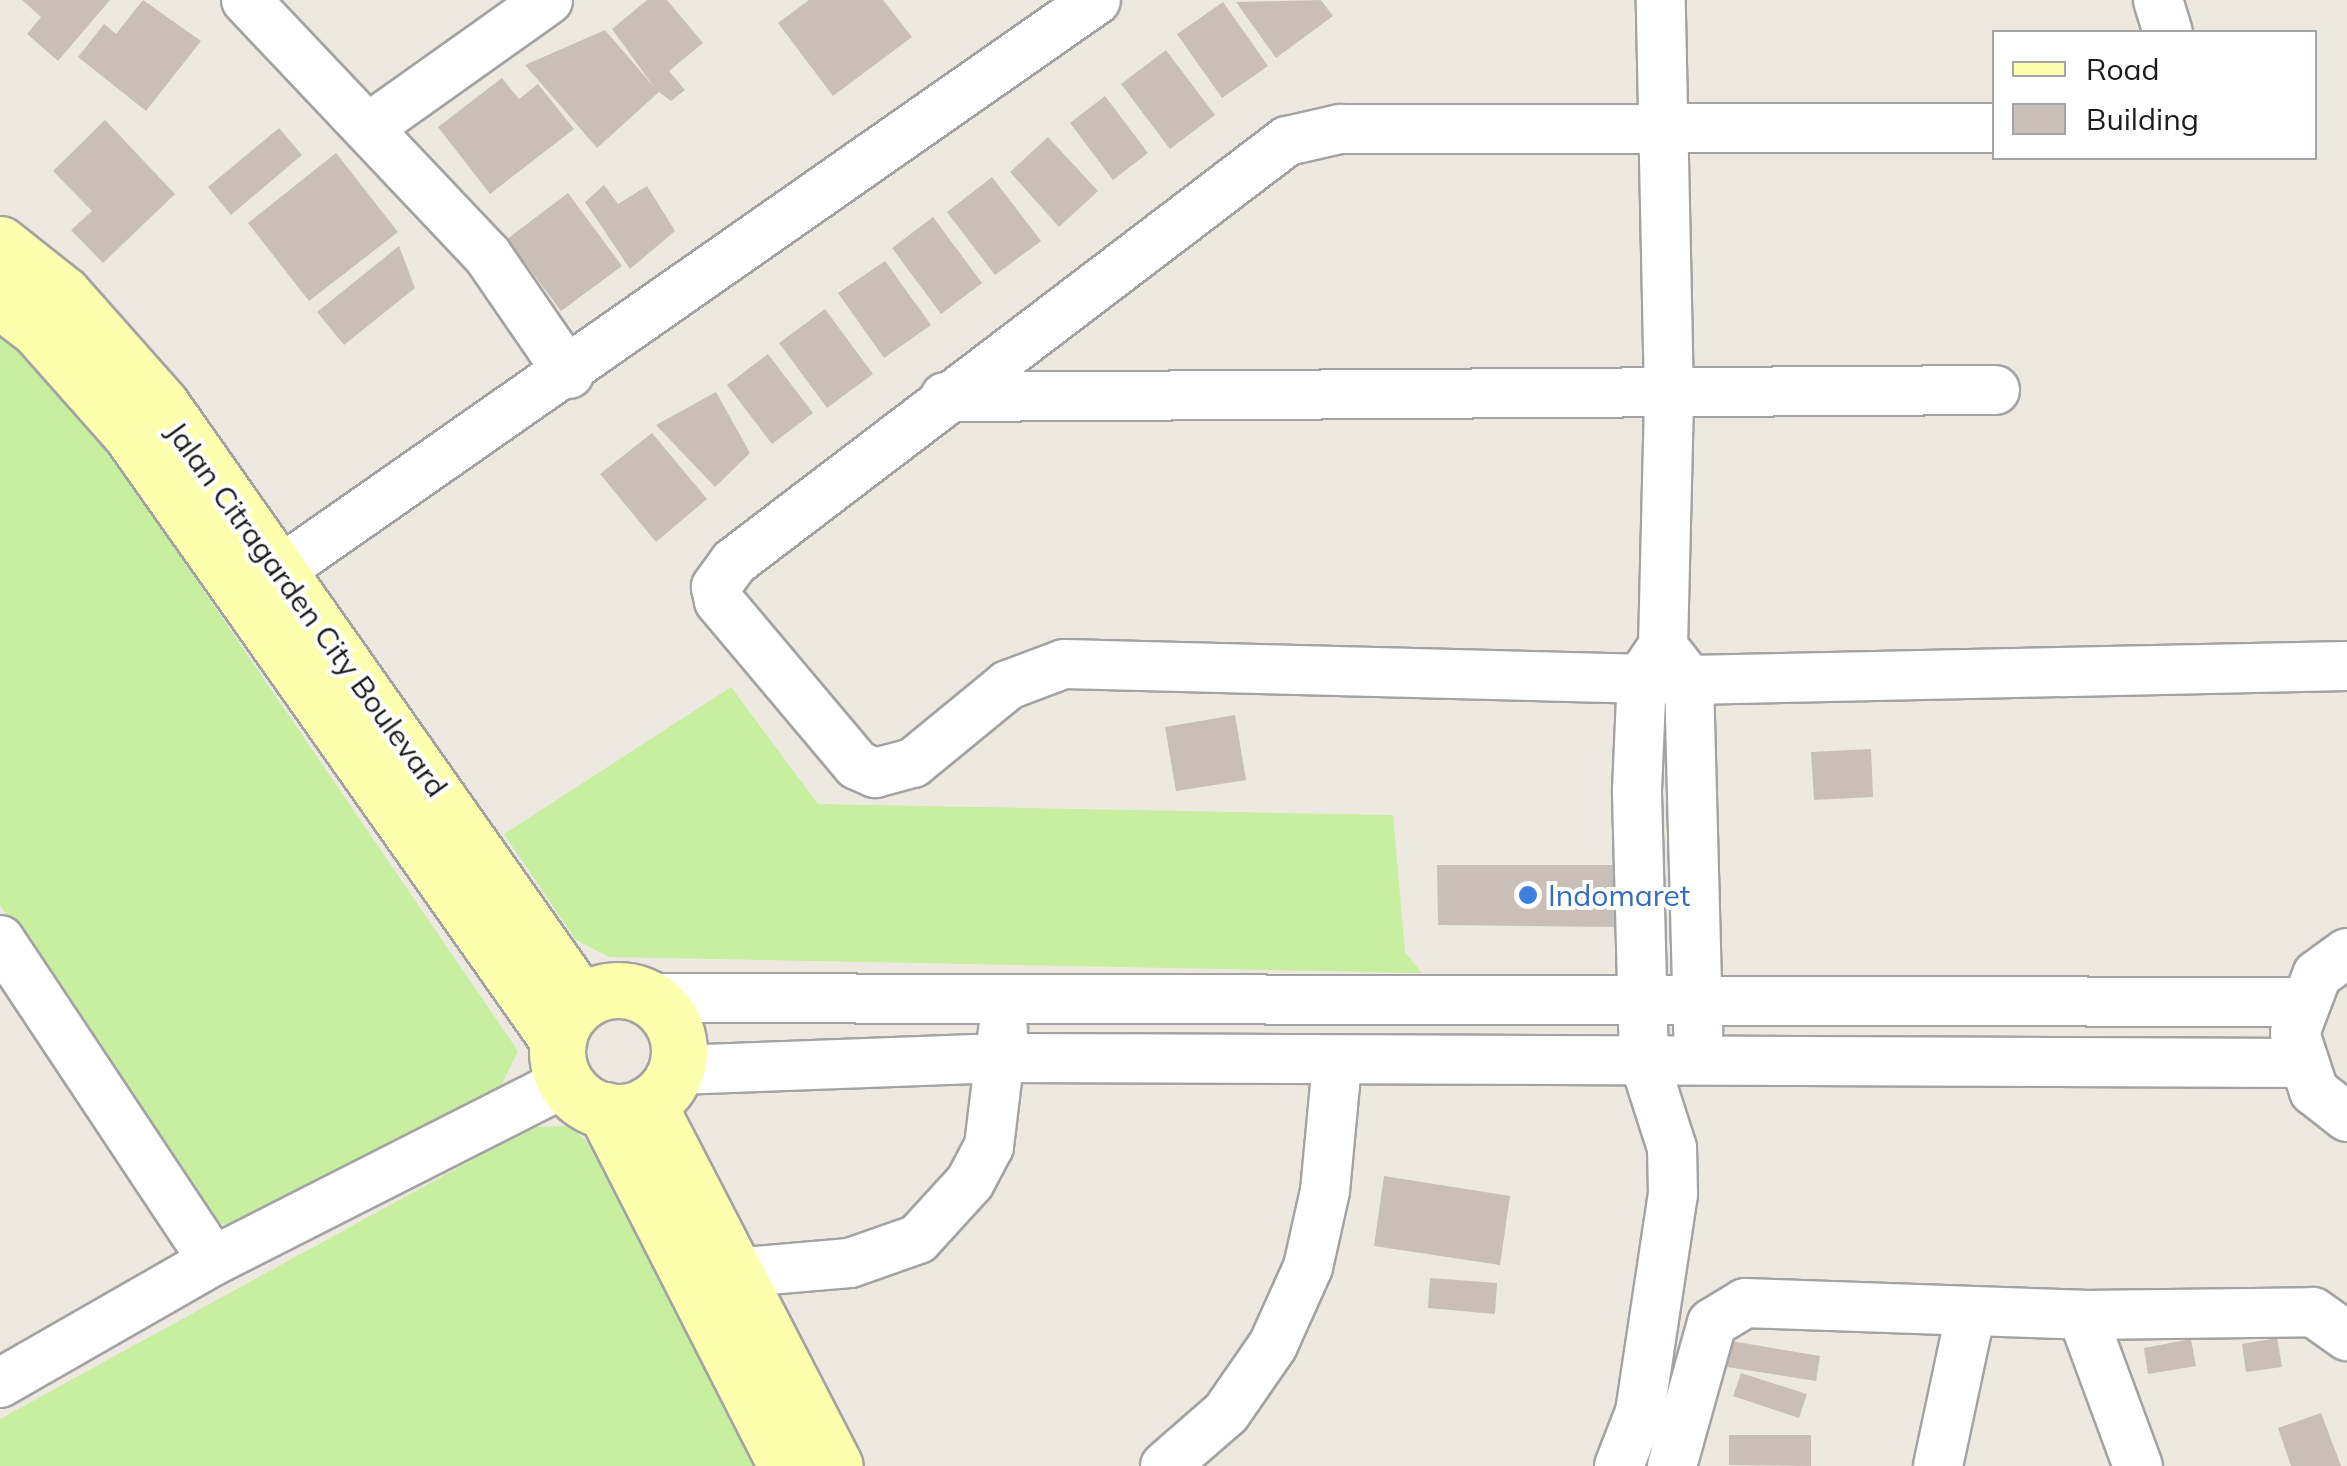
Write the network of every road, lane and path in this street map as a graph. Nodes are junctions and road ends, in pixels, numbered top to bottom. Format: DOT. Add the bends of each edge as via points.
graph roads {
  1 [pos="548,0"];
  2 [pos="1096,0"];
  3 [pos="1661,0"];
  4 [pos="2158,0"];
  5 [pos="249,1"];
  6 [pos="2167,30"];
  7 [pos="368,128"];
  8 [pos="1992,128"];
  9 [pos="1663,130"];
  10 [pos="0,244"];
  11 [pos="0,300"];
  12 [pos="569,374"];
  13 [pos="1995,390"];
  14 [pos="944,398"];
  15 [pos="1669,398"];
  16 [pos="282,569"];
  17 [pos="2347,666"];
  18 [pos="1665,668"];
  19 [pos="0,940"];
  20 [pos="2347,953"];
  21 [pos="650,998"];
  22 [pos="1005,1002"];
  23 [pos="2302,1002"];
  24 [pos="1697,1005"];
  25 [pos="1641,1006"];
  26 [pos="1002,1058"];
  27 [pos="1700,1060"];
  28 [pos="1644,1061"];
  29 [pos="1336,1063"];
  30 [pos="2300,1063"];
  31 [pos="606,1068"];
  32 [pos="2347,1118"];
  33 [pos="1672,1148"];
  34 [pos="213,1261"];
  35 [pos="733,1273"];
  36 [pos="1970,1310"];
  37 [pos="2082,1314"];
  38 [pos="2347,1336"];
  39 [pos="0,1383"];
  40 [pos="786,1466"];
  41 [pos="835,1466"];
  42 [pos="1165,1466"];
  43 [pos="1619,1466"];
  44 [pos="1672,1466"];
  45 [pos="1938,1466"];
  46 [pos="2138,1466"];
  1 -- 7 [label="street"];
  2 -- 12 [label="street"];
  3 -- 9 [label="street"];
  4 -- 6 [label="street"];
  5 -- 7 [label="street"];
  7 -- 12 [label="street" via="488,256"];
  8 -- 9 [label="street"];
  9 -- 14 [label="street" via="1340,130 1287,141"];
  9 -- 15 [label="street"];
  10 -- 16 [label="main road, Jalan Citragarden City Boulevard" via="112,344"];
  11 -- 31 [label="main road, Jalan Citragarden City Boulevard" via="38,329 130,433"];
  12 -- 16 [label="street"];
  13 -- 15 [label="street"];
  14 -- 15 [label="street"];
  14 -- 18 [label="street" via="734,562 716,587 727,612 856,765 875,773 913,762 1008,685 1047,665"];
  15 -- 18 [label="street"];
  16 -- 31 [label="main road, Jalan Citragarden City Boulevard"];
  17 -- 18 [label="street"];
  18 -- 24 [label="street"];
  18 -- 25 [label="street"];
  19 -- 34 [label="street"];
  20 -- 23 [label="street" via="2317,975"];
  21 -- 22 [label="street"];
  21 -- 31 [label="main road" via="611,990"];
  21 -- 31 [label="main road" via="675,1029"];
  22 -- 25 [label="street"];
  22 -- 26 [label="street"];
  23 -- 24 [label="street"];
  23 -- 30 [label="street"];
  24 -- 25 [label="street"];
  24 -- 27 [label="street"];
  25 -- 28 [label="street"];
  26 -- 29 [label="street"];
  26 -- 31 [label="street"];
  26 -- 35 [label="street" via="989,1146 970,1182 918,1239 850,1263"];
  27 -- 28 [label="street"];
  27 -- 30 [label="street"];
  27 -- 33 [label="street"];
  28 -- 29 [label="street"];
  28 -- 33 [label="street"];
  29 -- 42 [label="street" via="1325,1191 1308,1267 1273,1345 1226,1413"];
  30 -- 32 [label="street" via="2314,1092"];
  31 -- 34 [label="street"];
  31 -- 35 [label="main road"];
  31 -- 40 [label="main road"];
  33 -- 43 [label="street" via="1673,1195 1646,1375"];
  34 -- 39 [label="street"];
  35 -- 41 [label="main road"];
  36 -- 37 [label="street"];
  36 -- 44 [label="street" via="1745,1303 1726,1310 1712,1323"];
  36 -- 45 [label="street"];
  37 -- 38 [label="street" via="2313,1312"];
  37 -- 46 [label="street"];
}
